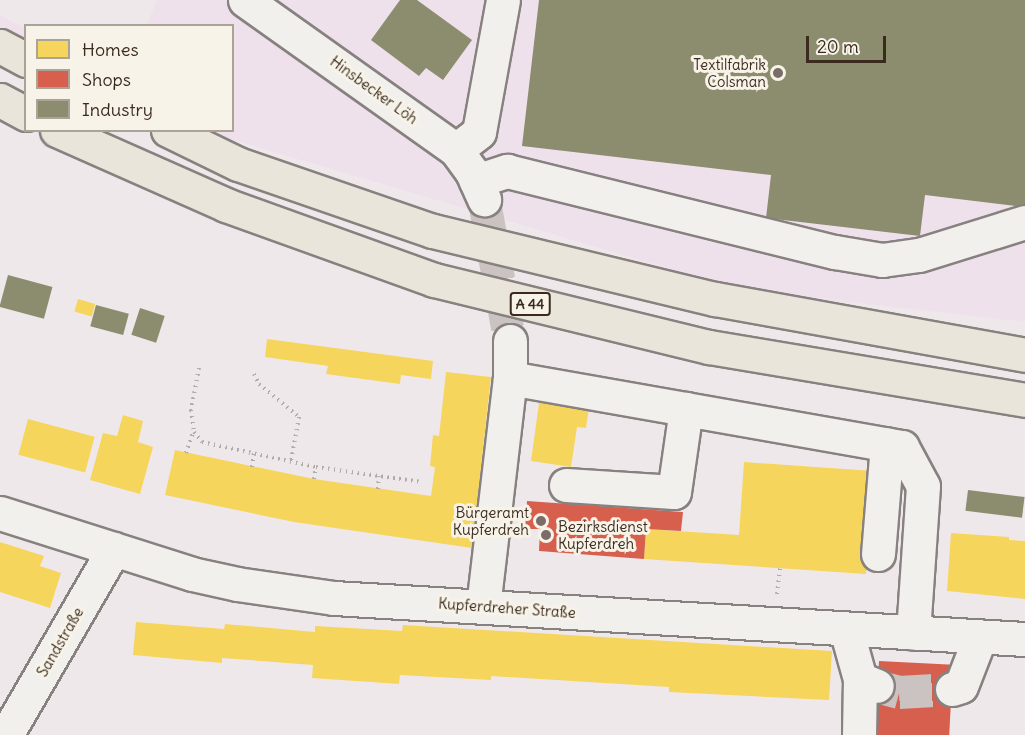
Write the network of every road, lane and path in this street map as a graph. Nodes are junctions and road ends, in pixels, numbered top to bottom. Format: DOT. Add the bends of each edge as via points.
graph roads {
  1 [pos="245,0"];
  2 [pos="503,0"];
  3 [pos="0,46"];
  4 [pos="24,59"];
  5 [pos="0,100"];
  6 [pos="24,113"];
  7 [pos="62,132"];
  8 [pos="172,132"];
  9 [pos="456,150"];
  10 [pos="1025,222"];
  11 [pos="510,341"];
  12 [pos="1025,355"];
  13 [pos="198,368"];
  14 [pos="254,374"];
  15 [pos="510,378"];
  16 [pos="1025,400"];
  17 [pos="686,409"];
  18 [pos="194,432"];
  19 [pos="887,444"];
  20 [pos="186,453"];
  21 [pos="254,453"];
  22 [pos="291,461"];
  23 [pos="252,467"];
  24 [pos="316,467"];
  25 [pos="379,476"];
  26 [pos="314,479"];
  27 [pos="422,482"];
  28 [pos="566,485"];
  29 [pos="378,489"];
  30 [pos="0,513"];
  31 [pos="114,549"];
  32 [pos="878,554"];
  33 [pos="483,607"];
  34 [pos="846,629"];
  35 [pos="913,633"];
  36 [pos="980,637"];
  37 [pos="1025,639"];
  38 [pos="952,688"];
  39 [pos="6,735"];
  40 [pos="859,735"];
  1 -- 9 [label="street, Hinsbecker Löh"];
  2 -- 9 [label="street" via="479,132"];
  3 -- 4 [label="highway"];
  5 -- 6 [label="highway"];
  7 -- 16 [label="highway, A 44" via="226,205 434,280 708,347"];
  8 -- 12 [label="highway" via="238,164 433,231 715,299"];
  9 -- 10 [label="street, Hinsbecker Löh" via="480,190 507,171 835,252 882,260 919,255"];
  11 -- 15 [label="street"];
  13 -- 18 [label="path" via="191,410"];
  14 -- 22 [label="path" via="259,384 298,417"];
  15 -- 17 [label="street"];
  15 -- 33 [label="street"];
  17 -- 19 [label="street"];
  17 -- 28 [label="street" via="674,492"];
  18 -- 20 [label="path"];
  18 -- 21 [label="path" via="202,442"];
  19 -- 32 [label="street"];
  19 -- 35 [label="street" via="903,447 923,486"];
  21 -- 22 [label="path"];
  21 -- 23 [label="path"];
  22 -- 24 [label="path"];
  24 -- 25 [label="path"];
  24 -- 26 [label="path"];
  25 -- 27 [label="path"];
  25 -- 29 [label="path"];
  30 -- 31 [label="street, Kupferdreher Straße"];
  31 -- 33 [label="street, Kupferdreher Straße" via="237,584 334,598"];
  31 -- 39 [label="street, Sandstraße"];
  33 -- 34 [label="street, Kupferdreher Straße"];
  34 -- 35 [label="street, Kupferdreher Straße"];
  34 -- 40 [label="street" via="868,682"];
  35 -- 36 [label="street, Kupferdreher Straße"];
  36 -- 37 [label="street, Kupferdreher Straße"];
  36 -- 38 [label="street" via="961,686"];
}
